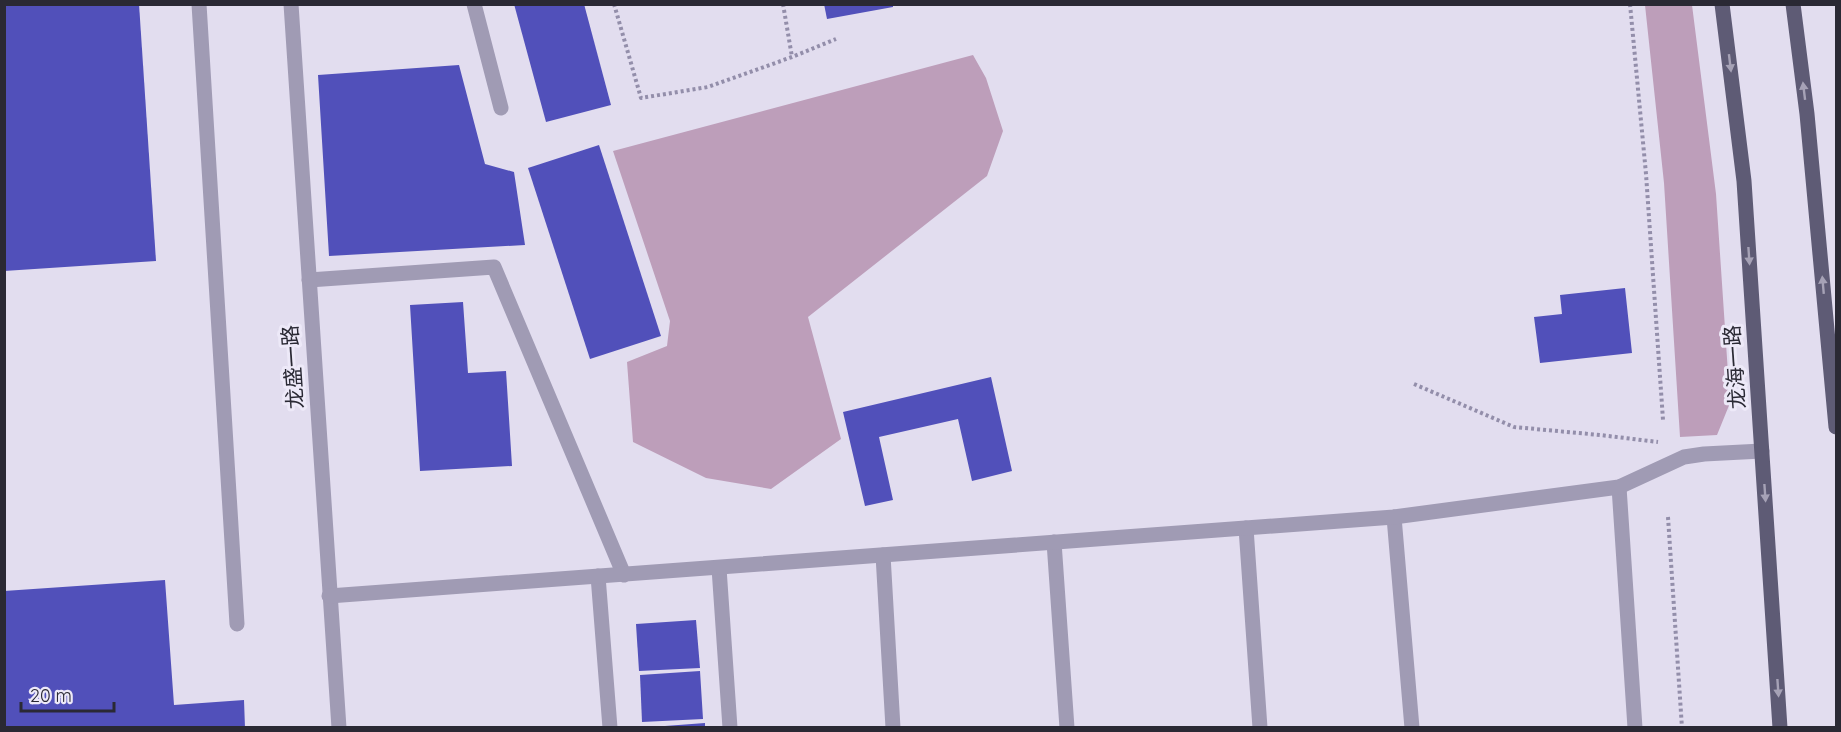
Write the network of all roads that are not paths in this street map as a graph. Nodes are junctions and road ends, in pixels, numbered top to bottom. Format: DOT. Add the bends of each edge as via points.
graph roads {
  1 [pos="199,4"];
  2 [pos="291,4"];
  3 [pos="474,4"];
  4 [pos="1722,4"];
  5 [pos="1793,4"];
  6 [pos="501,108"];
  7 [pos="309,280"];
  8 [pos="1836,427"];
  9 [pos="1762,451"];
  10 [pos="1618,487"];
  11 [pos="1394,517"];
  12 [pos="1246,528"];
  13 [pos="1054,542"];
  14 [pos="883,555"];
  15 [pos="720,568"];
  16 [pos="624,575"];
  17 [pos="598,576"];
  18 [pos="329,596"];
  19 [pos="237,624"];
  20 [pos="339,728"];
  21 [pos="610,728"];
  22 [pos="730,728"];
  23 [pos="893,728"];
  24 [pos="1067,728"];
  25 [pos="1260,728"];
  26 [pos="1412,728"];
  27 [pos="1635,728"];
  28 [pos="1780,728"];
  1 -- 19 [label="street"];
  2 -- 7 [label="street, 龙盛一路"];
  3 -- 6 [label="street"];
  4 -- 9 [label="main road, 龙海一路, one-way" via="1744,180"];
  8 -- 5 [label="main road, one-way"];
  7 -- 16 [label="street" via="494,267"];
  7 -- 18 [label="street, 龙盛一路"];
  9 -- 10 [label="street" via="1684,457"];
  9 -- 28 [label="main road, 龙海一路, one-way"];
  10 -- 11 [label="street"];
  10 -- 27 [label="street"];
  11 -- 12 [label="street"];
  11 -- 26 [label="street"];
  12 -- 13 [label="street"];
  12 -- 25 [label="street"];
  13 -- 14 [label="street"];
  13 -- 24 [label="street"];
  14 -- 15 [label="street"];
  14 -- 23 [label="street"];
  15 -- 16 [label="street"];
  15 -- 22 [label="street"];
  16 -- 17 [label="street"];
  17 -- 18 [label="street"];
  17 -- 21 [label="street"];
  18 -- 20 [label="street, 龙盛一路"];
}
